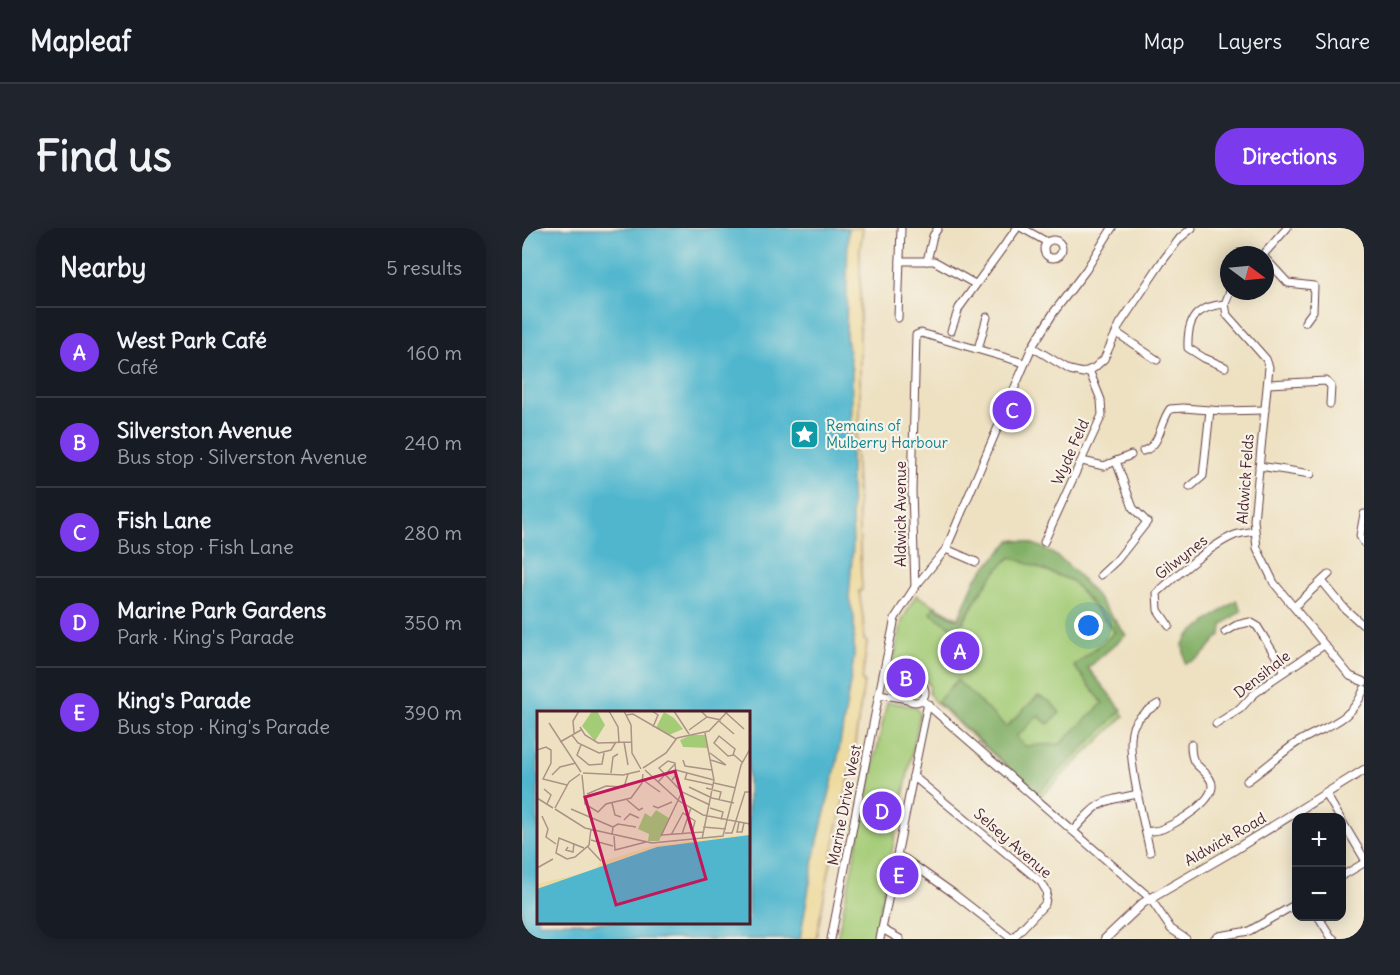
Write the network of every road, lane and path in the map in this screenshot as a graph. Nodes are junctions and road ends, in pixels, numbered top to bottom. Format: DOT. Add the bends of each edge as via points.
graph roads {
  1 [pos="902,228"];
  2 [pos="938,228"];
  3 [pos="1017,228"];
  4 [pos="1022,228"];
  5 [pos="1112,228"];
  6 [pos="1192,228"];
  7 [pos="1287,228"];
  8 [pos="1047,242"];
  9 [pos="1272,246"];
  10 [pos="900,261"];
  11 [pos="927,261"];
  12 [pos="1274,267"];
  13 [pos="975,284"];
  14 [pos="1227,300"];
  15 [pos="1225,304"];
  16 [pos="987,317"];
  17 [pos="898,318"];
  18 [pos="1305,322"];
  19 [pos="951,332"];
  20 [pos="1116,333"];
  21 [pos="1032,347"];
  22 [pos="978,349"];
  23 [pos="1157,360"];
  24 [pos="1021,362"];
  25 [pos="1225,367"];
  26 [pos="1089,370"];
  27 [pos="1268,384"];
  28 [pos="1330,404"];
  29 [pos="1210,410"];
  30 [pos="1265,410"];
  31 [pos="1143,451"];
  32 [pos="1131,455"];
  33 [pos="1082,461"];
  34 [pos="1116,461"];
  35 [pos="1259,466"];
  36 [pos="1311,474"];
  37 [pos="1190,488"];
  38 [pos="1364,514"];
  39 [pos="1254,531"];
  40 [pos="1044,542"];
  41 [pos="1364,543"];
  42 [pos="946,549"];
  43 [pos="976,562"];
  44 [pos="1329,574"];
  45 [pos="1101,575"];
  46 [pos="1322,581"];
  47 [pos="915,587"];
  48 [pos="1294,607"];
  49 [pos="1169,626"];
  50 [pos="1364,626"];
  51 [pos="1225,632"];
  52 [pos="1324,645"];
  53 [pos="1286,671"];
  54 [pos="883,675"];
  55 [pos="1364,682"];
  56 [pos="910,683"];
  57 [pos="1364,689"];
  58 [pos="879,694"];
  59 [pos="908,699"];
  60 [pos="922,700"];
  61 [pos="929,704"];
  62 [pos="1158,704"];
  63 [pos="1216,724"];
  64 [pos="1191,744"];
  65 [pos="1364,770"];
  66 [pos="913,776"];
  67 [pos="1247,781"];
  68 [pos="1138,794"];
  69 [pos="1326,794"];
  70 [pos="1337,813"];
  71 [pos="1346,829"];
  72 [pos="1073,831"];
  73 [pos="1146,832"];
  74 [pos="1150,852"];
  75 [pos="897,855"];
  76 [pos="1364,858"];
  77 [pos="1364,863"];
  78 [pos="1346,873"];
  79 [pos="1150,898"];
  80 [pos="1292,905"];
  81 [pos="1321,921"];
  82 [pos="882,929"];
  83 [pos="831,939"];
  84 [pos="880,939"];
  85 [pos="900,939"];
  86 [pos="1012,939"];
  87 [pos="1105,939"];
  88 [pos="1186,939"];
  89 [pos="1214,939"];
  90 [pos="1334,939"];
  1 -- 10 [label="street"];
  2 -- 11 [label="street"];
  3 -- 13 [label="street"];
  4 -- 8 [label="street"];
  5 -- 21 [label="street, Marine Drive West"];
  6 -- 20 [label="street" via="1161,263"];
  7 -- 9 [label="street"];
  10 -- 11 [label="street"];
  10 -- 17 [label="street"];
  11 -- 13 [label="street" via="934,261"];
  12 -- 18 [label="street" via="1288,283 1314,286 1313,311"];
  13 -- 19 [label="street" via="959,308"];
  14 -- 15 [label="street"];
  15 -- 25 [label="street" via="1205,307 1196,316 1188,348"];
  15 -- 27 [label="street, Aldwick Felds" via="1227,315 1266,359"];
  16 -- 22 [label="street"];
  20 -- 23 [label="street"];
  20 -- 26 [label="street" via="1104,359"];
  21 -- 26 [label="street" via="1070,370"];
  21 -- 42 [label="street, Marine Drive West"];
  22 -- 24 [label="street, Aldwick Avenue"];
  22 -- 47 [label="street, Aldwick Avenue" via="921,333 916,335 912,491"];
  26 -- 33 [label="street, Wyde Feld" via="1101,400 1102,415"];
  27 -- 28 [label="street" via="1326,381 1331,386"];
  27 -- 30 [label="street, Aldwick Felds"];
  29 -- 30 [label="street"];
  29 -- 31 [label="street" via="1170,410 1155,443"];
  29 -- 37 [label="street" via="1203,476"];
  30 -- 35 [label="street, Aldwick Felds"];
  32 -- 34 [label="street"];
  33 -- 34 [label="street" via="1104,466"];
  33 -- 40 [label="street, Wyde Feld"];
  34 -- 45 [label="street" via="1133,508 1149,525"];
  35 -- 36 [label="street"];
  35 -- 39 [label="street, Aldwick Felds"];
  38 -- 41 [label="street" via="1360,536"];
  39 -- 48 [label="street, Aldwick Felds" via="1271,579"];
  39 -- 49 [label="street, Gilwynes" via="1218,545 1157,592 1158,610"];
  42 -- 43 [label="street"];
  42 -- 47 [label="street, Marine Drive West"];
  44 -- 46 [label="street"];
  46 -- 48 [label="street"];
  46 -- 50 [label="street"];
  47 -- 54 [label="street, Marine Drive West" via="896,618"];
  48 -- 52 [label="street, Aldwick Felds"];
  51 -- 53 [label="street" via="1250,622 1257,626"];
  52 -- 53 [label="street, Densihale"];
  52 -- 55 [label="street, Aldwick Felds" via="1350,676"];
  53 -- 63 [label="street, Densihale"];
  54 -- 56 [label="street"];
  54 -- 58 [label="street, Marine Drive West"];
  56 -- 59 [label="street" via="905,691"];
  56 -- 60 [label="street" via="924,687"];
  57 -- 67 [label="street" via="1359,701 1342,719 1291,747"];
  58 -- 59 [label="street"];
  58 -- 83 [label="street, Marine Drive West"];
  59 -- 60 [label="street"];
  60 -- 61 [label="street"];
  61 -- 66 [label="street"];
  61 -- 72 [label="street"];
  62 -- 68 [label="street" via="1134,725 1131,739"];
  64 -- 73 [label="street" via="1191,757 1211,780 1209,799 1170,825"];
  65 -- 69 [label="main road, Aldwick Road"];
  66 -- 75 [label="street"];
  66 -- 86 [label="street, Selsey Avenue" via="1041,882 1047,892 1046,904"];
  68 -- 72 [label="street" via="1100,803"];
  68 -- 73 [label="street"];
  69 -- 70 [label="street"];
  69 -- 79 [label="main road, Aldwick Road"];
  71 -- 76 [label="street"];
  72 -- 79 [label="street"];
  73 -- 74 [label="street"];
  75 -- 82 [label="street"];
  75 -- 86 [label="street"];
  77 -- 78 [label="street"];
  79 -- 87 [label="main road, Aldwick Road"];
  79 -- 88 [label="street" via="1171,929"];
  80 -- 89 [label="street" via="1249,931"];
  81 -- 90 [label="street"];
  82 -- 84 [label="street"];
  82 -- 85 [label="street"];
}
